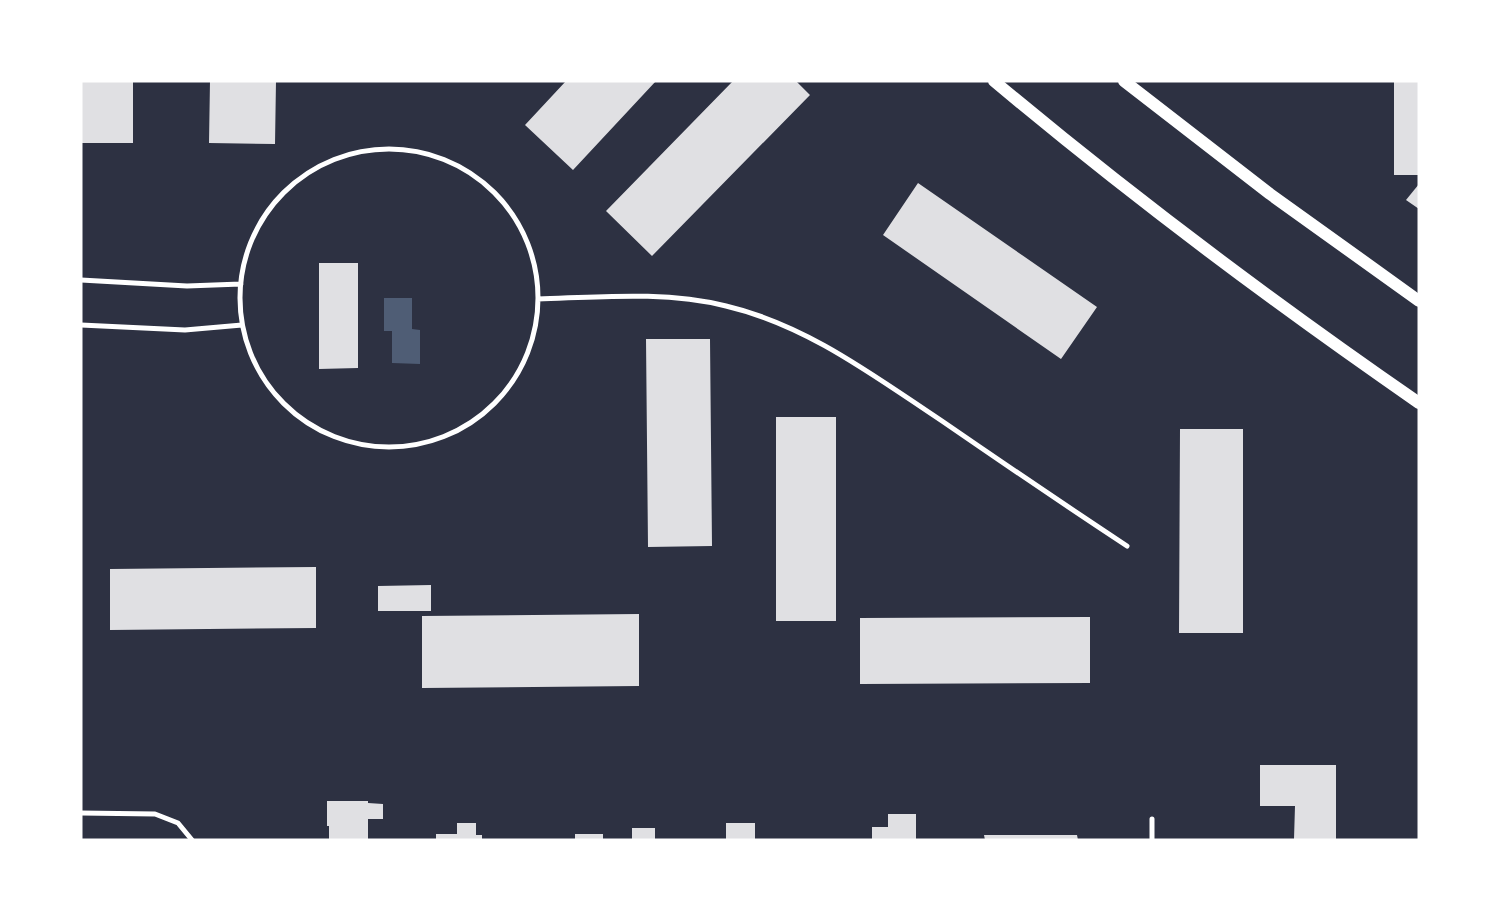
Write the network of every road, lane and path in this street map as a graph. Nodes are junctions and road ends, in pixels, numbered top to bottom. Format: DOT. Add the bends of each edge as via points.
graph roads {
  1 [pos="994,81"];
  2 [pos="1124,81"];
  3 [pos="81,280"];
  4 [pos="241,284"];
  5 [pos="538,299"];
  6 [pos="1419,301"];
  7 [pos="81,325"];
  8 [pos="242,325"];
  9 [pos="1419,403"];
  10 [pos="1127,546"];
  11 [pos="81,814"];
  12 [pos="1152,819"];
  13 [pos="192,839"];
  14 [pos="1152,840"];
  1 -- 9 [label="main road" via="1242,277"];
  2 -- 6 [label="main road" via="1270,194"];
  3 -- 4 [label="street" via="187,286"];
  4 -- 5 [label="street" via="248,248 258,226 288,188 318,166 342,156 366,150 392,149 418,151 442,158 472,174 494,192 524,234 534,266"];
  4 -- 8 [label="street"];
  5 -- 8 [label="street" via="528,352 499,399 455,432 403,447 368,446 343,440 300,418 262,377"];
  5 -- 10 [label="street" via="682,298 730,307 773,320 852,361"];
  7 -- 8 [label="street" via="185,330"];
  11 -- 13 [label="street" via="155,814 178,823"];
  12 -- 14 [label="street"];
}
